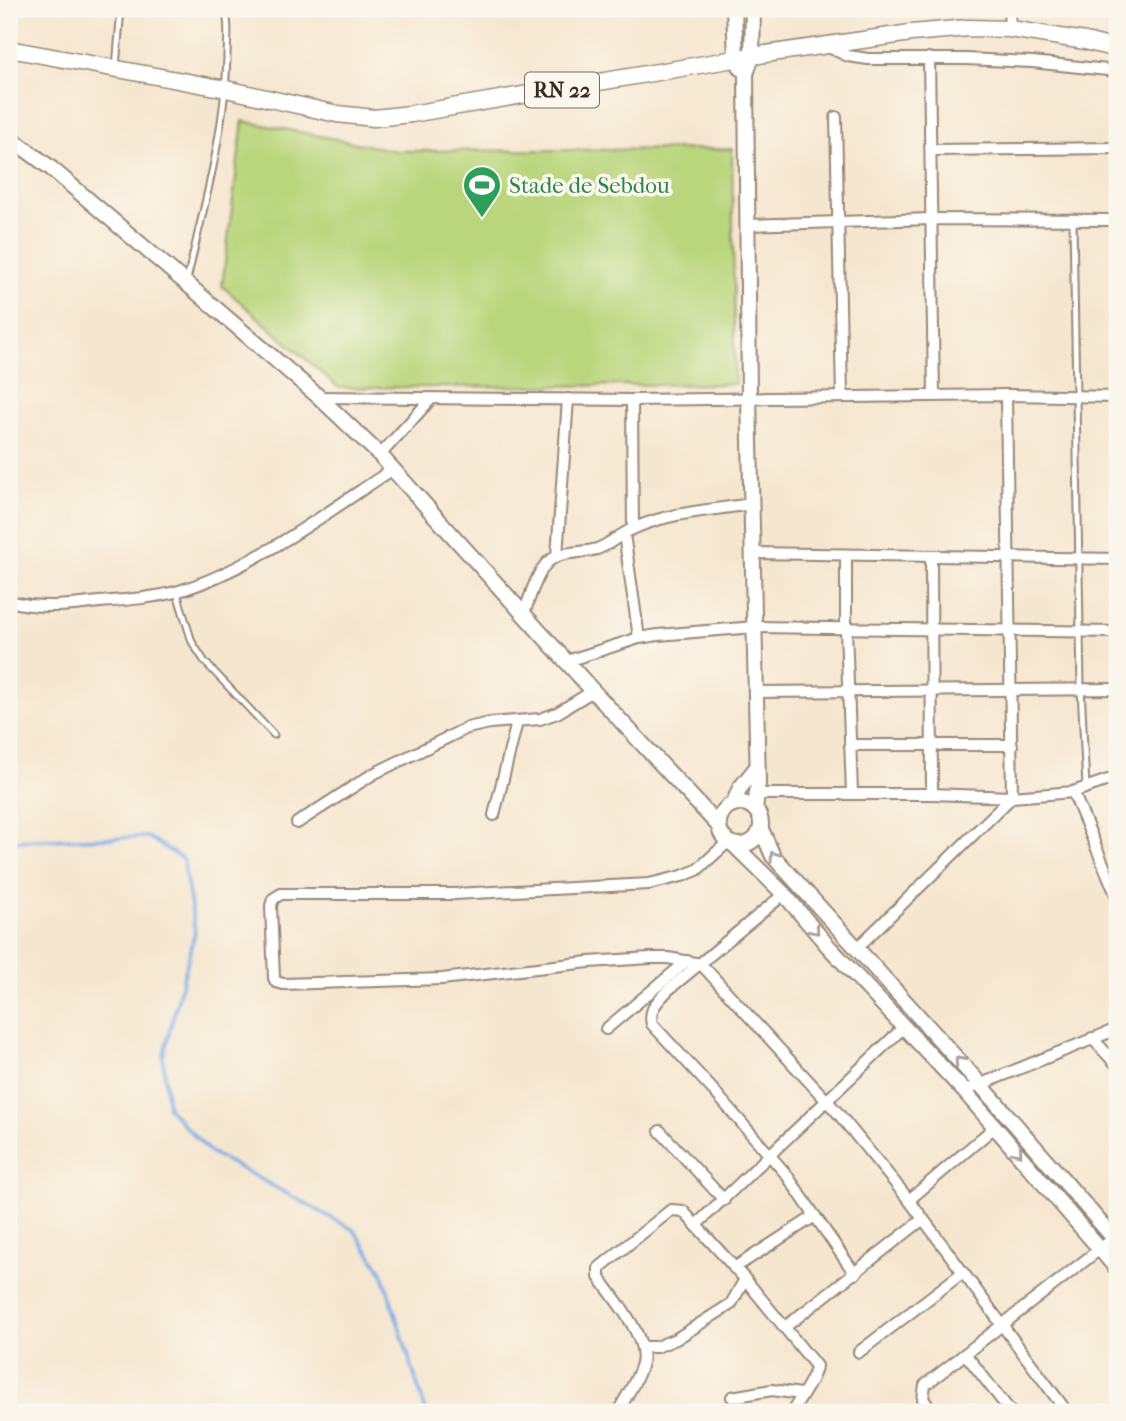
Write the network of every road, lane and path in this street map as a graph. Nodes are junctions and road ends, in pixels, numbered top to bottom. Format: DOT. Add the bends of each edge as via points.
graph roads {
  1 [pos="121,9"];
  2 [pos="225,9"];
  3 [pos="734,9"];
  4 [pos="753,9"];
  5 [pos="1009,9"];
  6 [pos="1010,29"];
  7 [pos="9,32"];
  8 [pos="824,45"];
  9 [pos="1117,49"];
  10 [pos="12,50"];
  11 [pos="744,58"];
  12 [pos="929,58"];
  13 [pos="116,70"];
  14 [pos="1117,71"];
  15 [pos="226,89"];
  16 [pos="836,117"];
  17 [pos="9,137"];
  18 [pos="1117,148"];
  19 [pos="931,150"];
  20 [pos="931,219"];
  21 [pos="1073,220"];
  22 [pos="1117,220"];
  23 [pos="838,222"];
  24 [pos="748,225"];
  25 [pos="186,283"];
  26 [pos="1006,395"];
  27 [pos="934,396"];
  28 [pos="319,397"];
  29 [pos="842,397"];
  30 [pos="1076,397"];
  31 [pos="1117,397"];
  32 [pos="749,398"];
  33 [pos="430,399"];
  34 [pos="568,400"];
  35 [pos="632,400"];
  36 [pos="380,455"];
  37 [pos="393,470"];
  38 [pos="751,504"];
  39 [pos="629,531"];
  40 [pos="753,553"];
  41 [pos="846,555"];
  42 [pos="557,556"];
  43 [pos="931,557"];
  44 [pos="1008,557"];
  45 [pos="1079,558"];
  46 [pos="1117,559"];
  47 [pos="177,591"];
  48 [pos="9,601"];
  49 [pos="524,613"];
  50 [pos="755,627"];
  51 [pos="846,629"];
  52 [pos="930,629"];
  53 [pos="1008,630"];
  54 [pos="1080,631"];
  55 [pos="1117,632"];
  56 [pos="639,638"];
  57 [pos="567,661"];
  58 [pos="1009,688"];
  59 [pos="1081,688"];
  60 [pos="932,689"];
  61 [pos="1117,689"];
  62 [pos="593,691"];
  63 [pos="848,691"];
  64 [pos="755,692"];
  65 [pos="517,722"];
  66 [pos="274,735"];
  67 [pos="850,745"];
  68 [pos="1012,745"];
  69 [pos="932,746"];
  70 [pos="756,768"];
  71 [pos="1117,777"];
  72 [pos="1086,788"];
  73 [pos="1073,792"];
  74 [pos="852,793"];
  75 [pos="758,794"];
  76 [pos="932,794"];
  77 [pos="1012,797"];
  78 [pos="697,804"];
  79 [pos="730,806"];
  80 [pos="755,810"];
  81 [pos="494,815"];
  82 [pos="297,823"];
  83 [pos="718,825"];
  84 [pos="761,829"];
  85 [pos="731,843"];
  86 [pos="784,894"];
  87 [pos="1117,897"];
  88 [pos="857,948"];
  89 [pos="687,961"];
  90 [pos="701,964"];
  91 [pos="904,1027"];
  92 [pos="606,1029"];
  93 [pos="1117,1029"];
  94 [pos="1092,1038"];
  95 [pos="1117,1065"];
  96 [pos="980,1084"];
  97 [pos="964,1091"];
  98 [pos="827,1100"];
  99 [pos="996,1126"];
  100 [pos="660,1131"];
  101 [pos="771,1156"];
  102 [pos="724,1200"];
  103 [pos="909,1200"];
  104 [pos="815,1216"];
  105 [pos="922,1220"];
  106 [pos="696,1226"];
  107 [pos="1116,1240"];
  108 [pos="1100,1250"];
  109 [pos="734,1268"];
  110 [pos="1117,1269"];
  111 [pos="962,1273"];
  112 [pos="855,1274"];
  113 [pos="745,1279"];
  114 [pos="1002,1326"];
  115 [pos="785,1327"];
  116 [pos="643,1347"];
  117 [pos="859,1352"];
  118 [pos="966,1355"];
  119 [pos="801,1394"];
  120 [pos="732,1397"];
  121 [pos="1065,1411"];
  122 [pos="618,1412"];
  123 [pos="792,1412"];
  124 [pos="933,1412"];
  125 [pos="1011,1412"];
  1 -- 13 [label="lane"];
  2 -- 15 [label="lane"];
  3 -- 11 [label="main road"];
  4 -- 11 [label="main road"];
  5 -- 6 [label="street"];
  6 -- 8 [label="main road, RN 22" via="969,28"];
  6 -- 9 [label="main road, RN 22"];
  7 -- 10 [label="lane"];
  8 -- 11 [label="main road, RN 22"];
  8 -- 12 [label="street" via="848,56"];
  10 -- 13 [label="main road, RN 22"];
  11 -- 15 [label="main road, RN 22" via="374,118"];
  11 -- 24 [label="main road"];
  12 -- 14 [label="street"];
  12 -- 19 [label="street"];
  13 -- 15 [label="main road, RN 22"];
  15 -- 25 [label="lane"];
  16 -- 23 [label="street"];
  17 -- 25 [label="main road"];
  18 -- 19 [label="street"];
  19 -- 20 [label="street"];
  20 -- 21 [label="street"];
  20 -- 23 [label="street"];
  20 -- 27 [label="street"];
  21 -- 22 [label="street"];
  21 -- 30 [label="lane"];
  23 -- 24 [label="street"];
  23 -- 29 [label="street"];
  24 -- 32 [label="main road"];
  25 -- 28 [label="main road"];
  26 -- 27 [label="street"];
  26 -- 30 [label="street"];
  26 -- 44 [label="street"];
  27 -- 29 [label="street"];
  28 -- 33 [label="street"];
  28 -- 36 [label="main road"];
  29 -- 32 [label="street"];
  30 -- 31 [label="street"];
  30 -- 45 [label="lane"];
  32 -- 35 [label="street"];
  32 -- 38 [label="main road"];
  33 -- 34 [label="street"];
  33 -- 36 [label="street"];
  34 -- 35 [label="street"];
  34 -- 42 [label="street"];
  35 -- 39 [label="street"];
  36 -- 37 [label="main road"];
  37 -- 47 [label="street" via="231,570"];
  37 -- 49 [label="main road"];
  38 -- 39 [label="street" via="671,518"];
  38 -- 40 [label="main road"];
  39 -- 42 [label="street" via="597,549"];
  39 -- 56 [label="street"];
  40 -- 41 [label="street"];
  40 -- 50 [label="main road"];
  41 -- 43 [label="street"];
  41 -- 51 [label="street"];
  42 -- 49 [label="street" via="541,573"];
  43 -- 44 [label="street"];
  43 -- 52 [label="street"];
  44 -- 45 [label="street"];
  44 -- 53 [label="street"];
  45 -- 46 [label="street"];
  45 -- 54 [label="lane"];
  47 -- 48 [label="street" via="66,606"];
  47 -- 66 [label="lane" via="192,642 205,662"];
  49 -- 57 [label="main road"];
  50 -- 51 [label="street"];
  50 -- 56 [label="street"];
  50 -- 64 [label="main road"];
  51 -- 52 [label="street"];
  51 -- 63 [label="street"];
  52 -- 53 [label="street"];
  52 -- 60 [label="street"];
  53 -- 54 [label="street"];
  53 -- 58 [label="street"];
  54 -- 55 [label="street"];
  54 -- 59 [label="lane"];
  56 -- 57 [label="street"];
  57 -- 62 [label="main road"];
  58 -- 59 [label="street"];
  58 -- 60 [label="street"];
  58 -- 68 [label="street"];
  59 -- 61 [label="street"];
  59 -- 72 [label="lane"];
  60 -- 63 [label="street"];
  60 -- 69 [label="street"];
  62 -- 65 [label="street" via="558,713"];
  62 -- 78 [label="main road"];
  63 -- 64 [label="street"];
  63 -- 67 [label="street"];
  64 -- 70 [label="main road"];
  65 -- 81 [label="street"];
  65 -- 82 [label="street" via="467,728 445,738 354,785"];
  67 -- 69 [label="street"];
  67 -- 74 [label="street"];
  68 -- 69 [label="street"];
  68 -- 77 [label="street"];
  69 -- 76 [label="street"];
  70 -- 75 [label="main road"];
  70 -- 79 [label="main road"];
  71 -- 72 [label="street"];
  72 -- 73 [label="street"];
  73 -- 77 [label="street"];
  73 -- 87 [label="street"];
  74 -- 75 [label="street"];
  74 -- 76 [label="street"];
  75 -- 80 [label="main road"];
  76 -- 77 [label="street"];
  77 -- 88 [label="street"];
  78 -- 79 [label="main road"];
  78 -- 83 [label="main road"];
  79 -- 80 [label="main road" via="745,803"];
  79 -- 83 [label="main road" via="722,812"];
  80 -- 84 [label="main road"];
  83 -- 85 [label="main road"];
  84 -- 85 [label="main road" via="748,844"];
  88 -- 84 [label="main road, one-way" via="773,856"];
  85 -- 86 [label="main road"];
  85 -- 89 [label="street" via="696,870 649,884 454,894 288,893 277,895 271,906 278,984 400,982 628,959"];
  86 -- 90 [label="street"];
  86 -- 91 [label="main road, one-way"];
  96 -- 88 [label="main road, one-way"];
  89 -- 90 [label="street"];
  89 -- 92 [label="street"];
  90 -- 98 [label="street"];
  90 -- 101 [label="street" via="655,1003 652,1024"];
  91 -- 97 [label="main road"];
  91 -- 98 [label="street"];
  93 -- 94 [label="street"];
  94 -- 95 [label="street"];
  94 -- 96 [label="street"];
  96 -- 97 [label="street"];
  96 -- 107 [label="main road"];
  97 -- 99 [label="main road"];
  98 -- 101 [label="street"];
  98 -- 103 [label="street"];
  99 -- 103 [label="street"];
  99 -- 108 [label="main road, one-way"];
  100 -- 102 [label="street"];
  101 -- 102 [label="street"];
  101 -- 104 [label="street"];
  102 -- 106 [label="street"];
  103 -- 105 [label="street"];
  104 -- 109 [label="street"];
  104 -- 112 [label="street"];
  105 -- 111 [label="street"];
  105 -- 112 [label="street"];
  106 -- 109 [label="street"];
  106 -- 116 [label="street" via="683,1212 671,1210 599,1268 599,1277"];
  107 -- 108 [label="street"];
  108 -- 110 [label="main road"];
  108 -- 114 [label="street"];
  109 -- 113 [label="street"];
  111 -- 114 [label="street"];
  111 -- 117 [label="street"];
  112 -- 115 [label="street"];
  113 -- 115 [label="street"];
  113 -- 116 [label="street" via="731,1304 676,1339"];
  114 -- 118 [label="street"];
  114 -- 121 [label="street"];
  115 -- 119 [label="street" via="816,1366"];
  116 -- 122 [label="street" via="641,1366"];
  118 -- 124 [label="street" via="925,1384 923,1399"];
  118 -- 125 [label="street"];
  119 -- 120 [label="street" via="772,1390"];
  119 -- 123 [label="street"];
}
